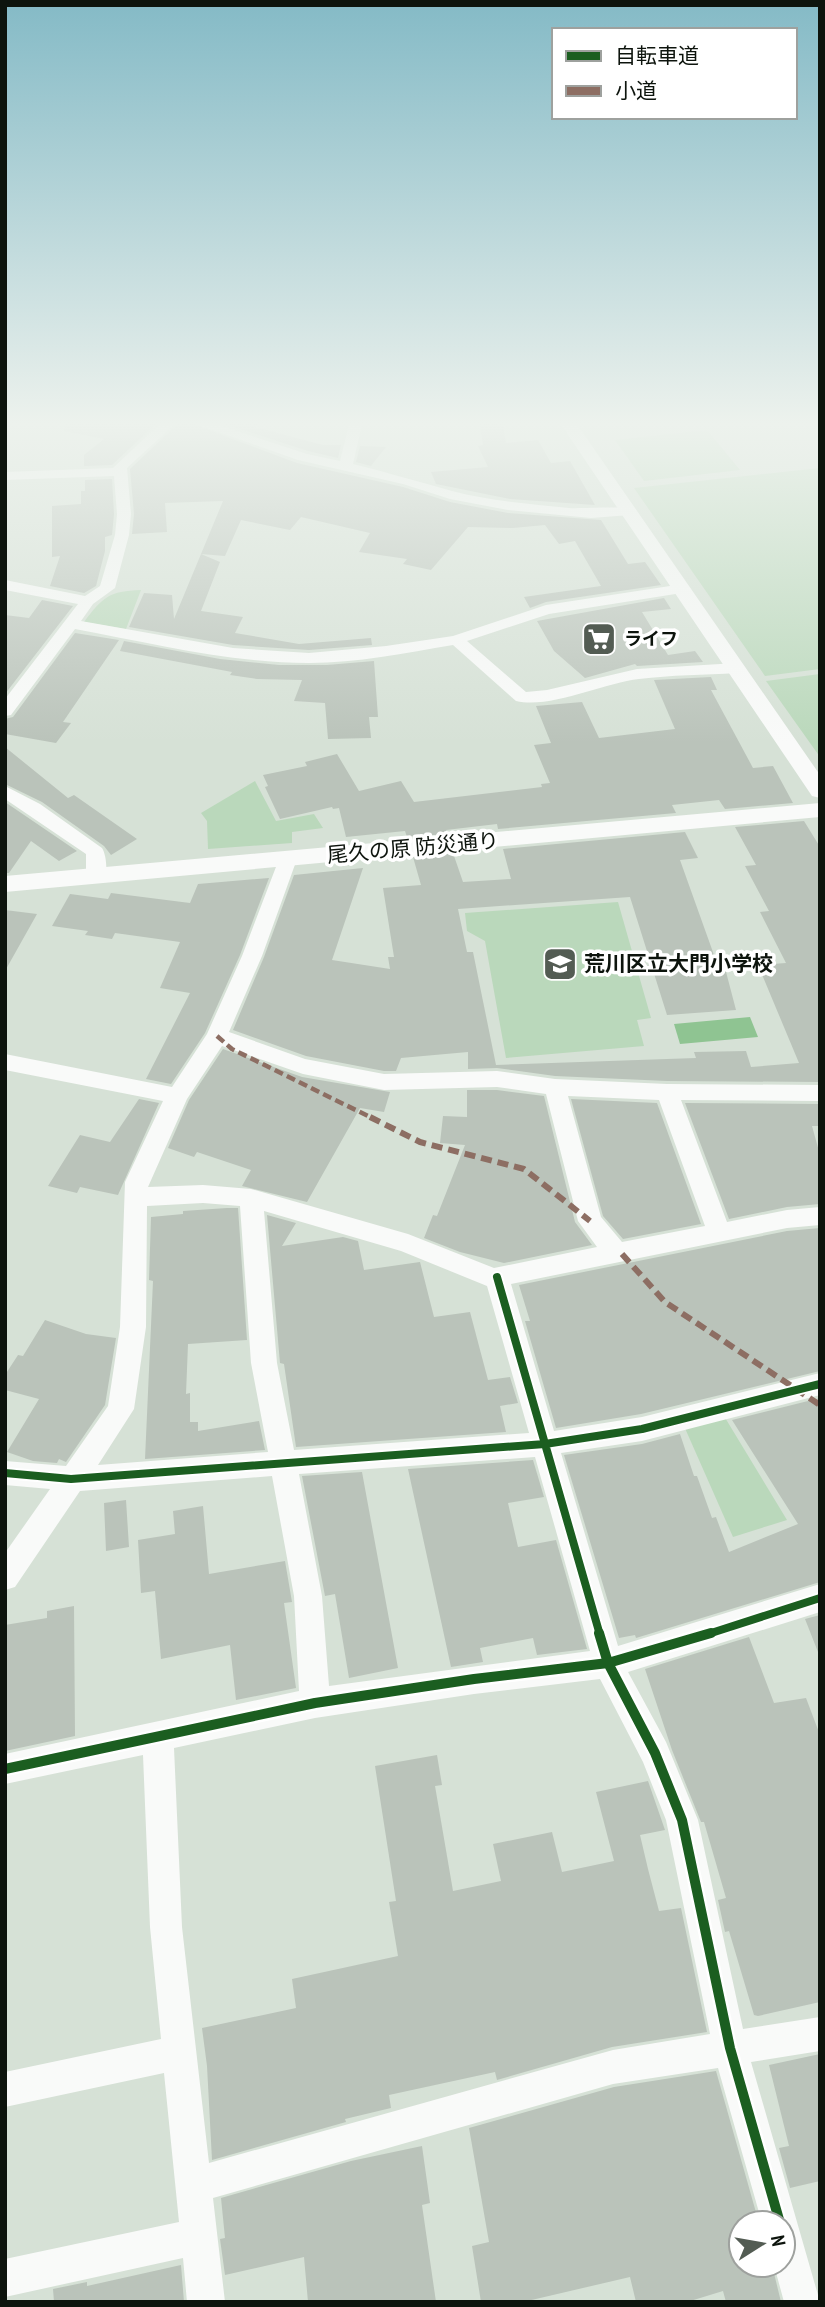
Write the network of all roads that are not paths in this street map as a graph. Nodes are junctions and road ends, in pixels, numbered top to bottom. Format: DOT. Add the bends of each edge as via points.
graph roads {
  1 [pos="123,528"];
  2 [pos="641,528"];
  3 [pos="5,585"];
  4 [pos="683,589"];
  5 [pos="88,601"];
  6 [pos="72,624"];
  7 [pos="456,640"];
  8 [pos="737,668"];
  9 [pos="5,711"];
  10 [pos="5,791"];
  11 [pos="820,791"];
  12 [pos="820,810"];
  13 [pos="288,859"];
  14 [pos="96,878"];
  15 [pos="7,887"];
  16 [pos="217,1036"];
  17 [pos="5,1062"];
  18 [pos="555,1087"];
  19 [pos="667,1092"];
  20 [pos="820,1093"];
  21 [pos="177,1096"];
  22 [pos="135,1196"];
  23 [pos="251,1198"];
  24 [pos="820,1216"];
  25 [pos="719,1233"];
  26 [pos="617,1255"];
  27 [pos="497,1277"];
  28 [pos="820,1384"];
  29 [pos="545,1444"];
  30 [pos="282,1465"];
  31 [pos="5,1473"];
  32 [pos="71,1479"];
  33 [pos="5,1577"];
  34 [pos="820,1598"];
  35 [pos="608,1663"];
  36 [pos="315,1703"];
  37 [pos="158,1736"];
  38 [pos="5,1769"];
  39 [pos="820,2034"];
  40 [pos="730,2048"];
  41 [pos="179,2052"];
  42 [pos="5,2090"];
  43 [pos="194,2185"];
  44 [pos="776,2209"];
  45 [pos="199,2236"];
  46 [pos="5,2278"];
  47 [pos="796,2279"];
  48 [pos="206,2302"];
  49 [pos="803,2302"];
  1 -- 5 [label="street" via="107,589"];
  2 -- 4 [label="street"];
  3 -- 5 [label="street"];
  4 -- 7 [label="street" via="546,610"];
  4 -- 8 [label="street"];
  5 -- 6 [label="street"];
  6 -- 7 [label="street" via="271,657 365,653"];
  6 -- 9 [label="street"];
  7 -- 8 [label="street" via="522,696 547,695 637,674"];
  8 -- 11 [label="street"];
  10 -- 14 [label="street" via="95,852"];
  12 -- 13 [label="street, 尾久の原 防災通り"];
  13 -- 14 [label="street, 尾久の原 防災通り"];
  13 -- 16 [label="street"];
  14 -- 15 [label="street, 尾久の原 防災通り"];
  16 -- 18 [label="street" via="303,1066 384,1082 497,1079"];
  16 -- 21 [label="street"];
  17 -- 21 [label="street"];
  18 -- 19 [label="street"];
  18 -- 26 [label="street" via="590,1221"];
  19 -- 20 [label="street"];
  19 -- 25 [label="street"];
  21 -- 22 [label="street"];
  22 -- 23 [label="street"];
  22 -- 32 [label="street" via="133,1327 121,1409"];
  23 -- 27 [label="street" via="397,1241"];
  23 -- 30 [label="street" via="264,1363"];
  24 -- 25 [label="street"];
  25 -- 26 [label="street"];
  26 -- 27 [label="street"];
  27 -- 29 [label="street"];
  28 -- 29 [label="street" via="642,1429"];
  29 -- 30 [label="street"];
  29 -- 35 [label="street"];
  30 -- 32 [label="street"];
  30 -- 36 [label="street" via="308,1596"];
  31 -- 32 [label="street"];
  32 -- 33 [label="street"];
  34 -- 35 [label="street"];
  35 -- 36 [label="street"];
  35 -- 40 [label="street" via="655,1753 682,1820"];
  36 -- 37 [label="street"];
  37 -- 38 [label="street"];
  37 -- 41 [label="street" via="166,1927"];
  39 -- 40 [label="street"];
  40 -- 43 [label="street" via="613,2067"];
  40 -- 44 [label="street"];
  41 -- 42 [label="street"];
  41 -- 43 [label="street"];
  43 -- 45 [label="street"];
  45 -- 46 [label="street"];
  45 -- 48 [label="street"];
  47 -- 49 [label="street"];
}
